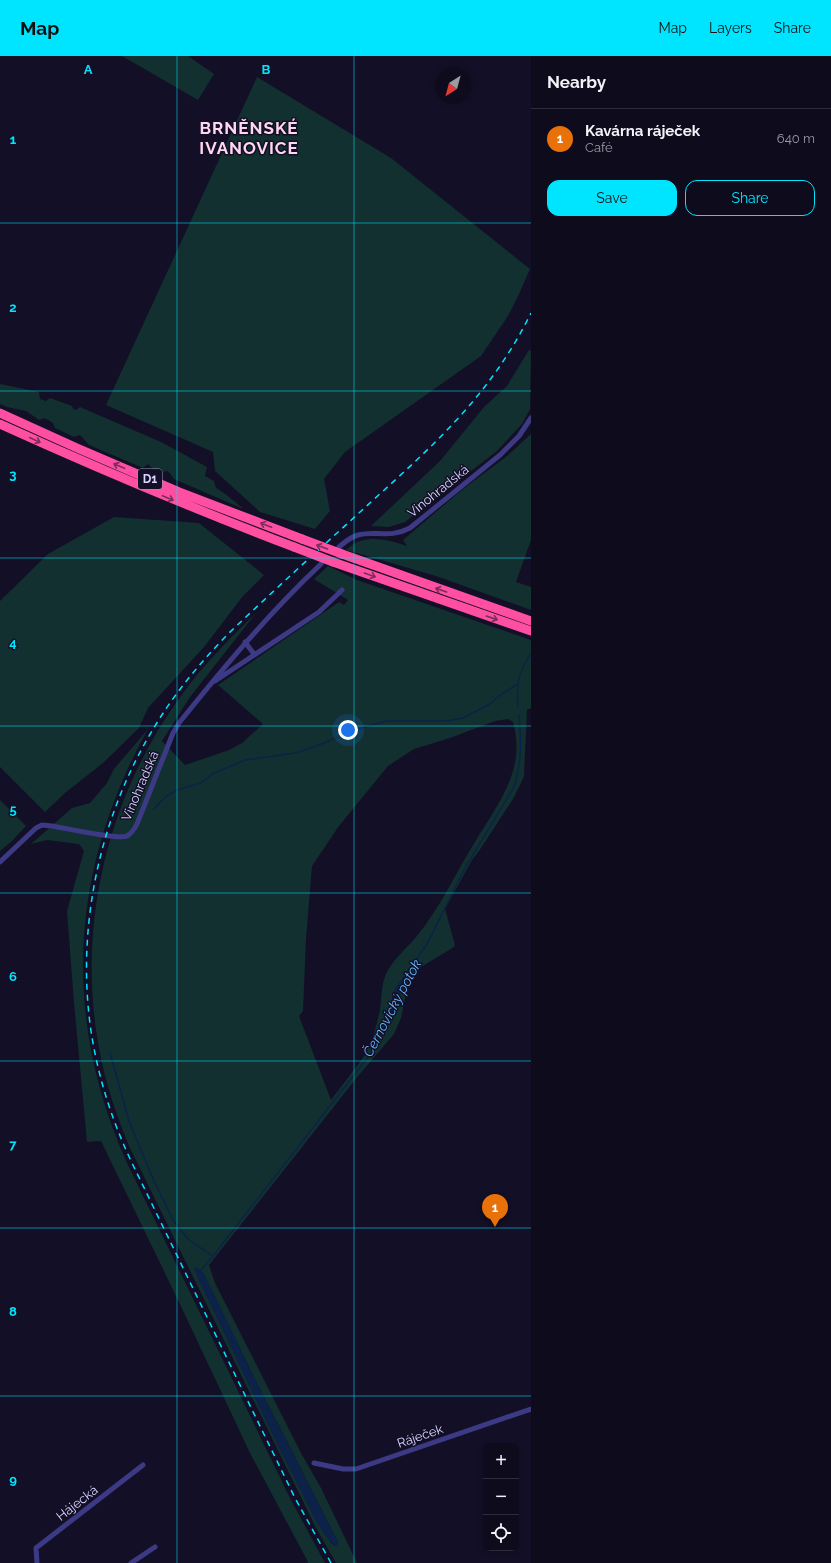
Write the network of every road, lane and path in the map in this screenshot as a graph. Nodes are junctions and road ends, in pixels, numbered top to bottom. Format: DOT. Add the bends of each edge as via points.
graph roads {
  1 [pos="0,413"];
  2 [pos="531,418"];
  3 [pos="0,424"];
  4 [pos="341,550"];
  5 [pos="321,564"];
  6 [pos="342,590"];
  7 [pos="531,621"];
  8 [pos="531,631"];
  9 [pos="245,642"];
  10 [pos="254,654"];
  11 [pos="209,685"];
  12 [pos="0,862"];
  13 [pos="531,1409"];
  14 [pos="314,1463"];
  15 [pos="143,1465"];
  16 [pos="155,1548"];
  17 [pos="37,1563"];
  18 [pos="131,1563"];
  4 -- 1 [label="highway, D1, one-way, bridge" via="302,539 172,489"];
  2 -- 4 [label="street, Vinohradská" via="519,436 500,455 410,528 393,534 357,535"];
  3 -- 8 [label="highway, D1, one-way, bridge" via="229,522 333,562"];
  7 -- 4 [label="highway, D1, one-way"];
  5 -- 9 [label="street, Vinohradská"];
  6 -- 10 [label="street, Vinohradská" via="319,612"];
  9 -- 10 [label="street"];
  9 -- 11 [label="street, Vinohradská"];
  10 -- 11 [label="street, Vinohradská"];
  11 -- 12 [label="street, Vinohradská" via="173,733 137,824 130,834 113,837 42,826"];
  13 -- 14 [label="street, Ráječek" via="356,1469"];
  15 -- 17 [label="street, Hájecká" via="36,1548"];
  16 -- 18 [label="street"];
}
